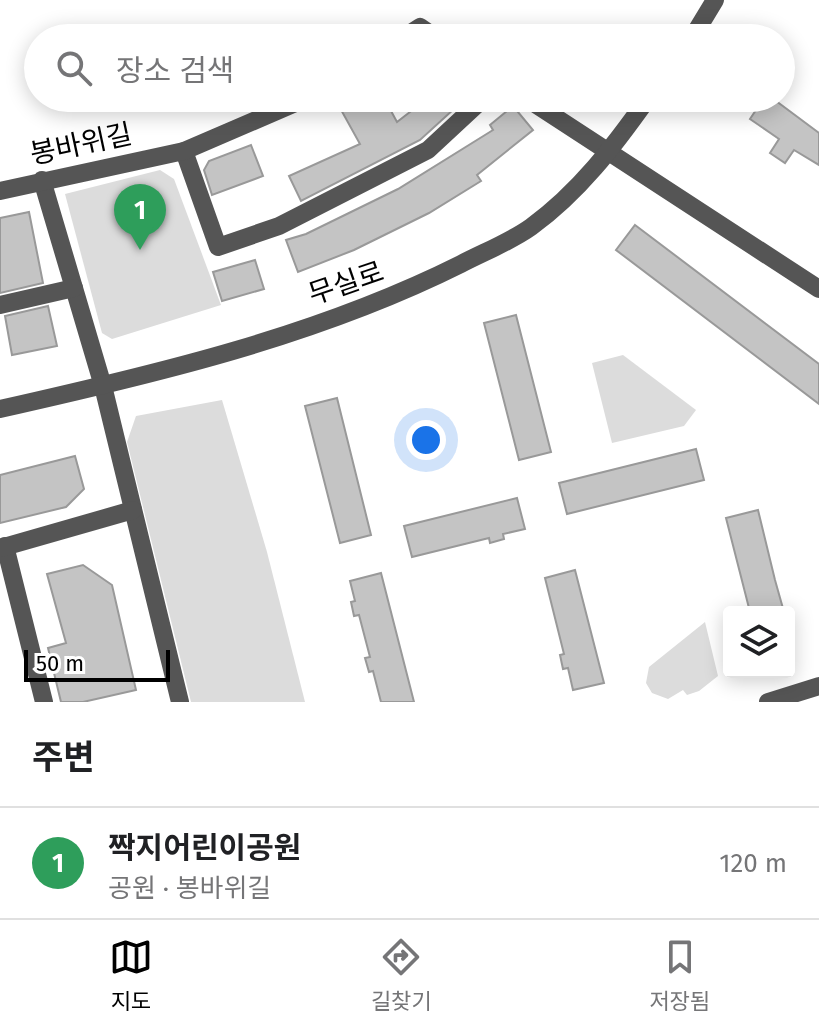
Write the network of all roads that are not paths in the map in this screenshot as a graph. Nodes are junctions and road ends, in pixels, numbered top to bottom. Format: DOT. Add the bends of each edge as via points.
graph roads {
  1 [pos="715,0"];
  2 [pos="700,24"];
  3 [pos="275,112"];
  4 [pos="469,112"];
  5 [pos="548,112"];
  6 [pos="638,112"];
  7 [pos="184,151"];
  8 [pos="610,151"];
  9 [pos="42,180"];
  10 [pos="0,191"];
  11 [pos="74,288"];
  12 [pos="819,289"];
  13 [pos="0,305"];
  14 [pos="103,386"];
  15 [pos="0,409"];
  16 [pos="133,510"];
  17 [pos="2,547"];
  18 [pos="819,686"];
  19 [pos="174,701"];
  20 [pos="44,702"];
  21 [pos="768,702"];
  1 -- 2 [label="street"];
  3 -- 7 [label="street, 봉바위길"];
  4 -- 7 [label="street" via="428,150 279,226 218,247"];
  5 -- 8 [label="street"];
  6 -- 8 [label="street, 무실로"];
  7 -- 9 [label="street, 봉바위길"];
  8 -- 12 [label="street"];
  8 -- 14 [label="street, 무실로" via="530,228 403,293 245,347"];
  9 -- 10 [label="street, 봉바위길"];
  9 -- 11 [label="street"];
  11 -- 13 [label="street"];
  11 -- 14 [label="street"];
  14 -- 15 [label="street, 무실로"];
  14 -- 16 [label="street"];
  16 -- 17 [label="street"];
  16 -- 19 [label="street"];
  17 -- 20 [label="street"];
  18 -- 21 [label="street"];
}
